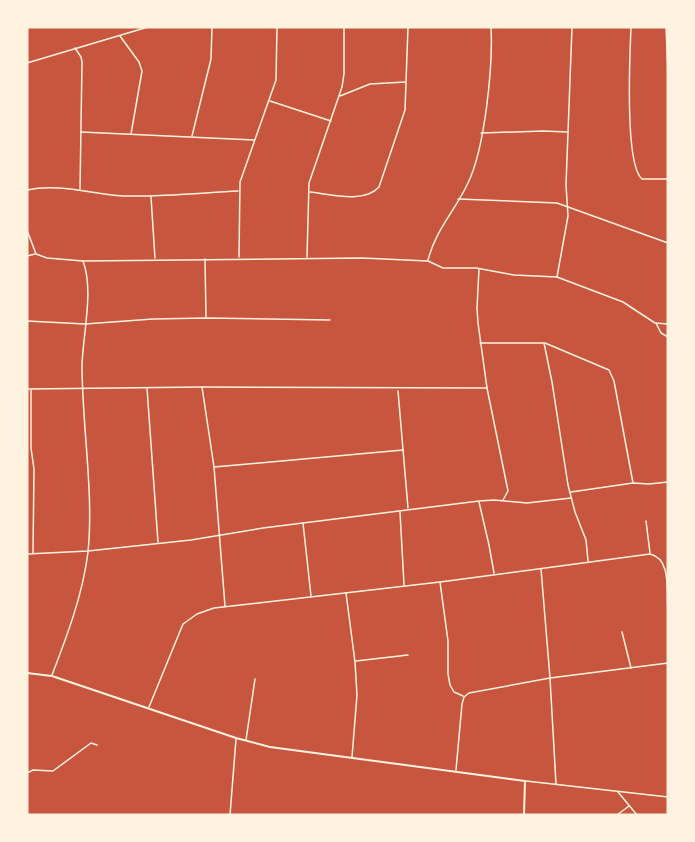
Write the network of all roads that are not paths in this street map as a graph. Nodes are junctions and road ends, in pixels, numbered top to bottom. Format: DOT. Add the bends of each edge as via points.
graph roads {
  1 [pos="148,27"];
  2 [pos="212,27"];
  3 [pos="277,27"];
  4 [pos="344,27"];
  5 [pos="408,27"];
  6 [pos="491,27"];
  7 [pos="572,27"];
  8 [pos="631,27"];
  9 [pos="666,27"];
  10 [pos="119,35"];
  11 [pos="75,48"];
  12 [pos="667,55"];
  13 [pos="27,63"];
  14 [pos="668,75"];
  15 [pos="406,82"];
  16 [pos="339,96"];
  17 [pos="268,100"];
  18 [pos="332,121"];
  19 [pos="81,132"];
  20 [pos="569,132"];
  21 [pos="481,133"];
  22 [pos="130,135"];
  23 [pos="191,137"];
  24 [pos="255,140"];
  25 [pos="668,179"];
  26 [pos="27,190"];
  27 [pos="80,190"];
  28 [pos="239,191"];
  29 [pos="309,192"];
  30 [pos="151,196"];
  31 [pos="457,200"];
  32 [pos="567,207"];
  33 [pos="27,230"];
  34 [pos="668,243"];
  35 [pos="36,254"];
  36 [pos="27,256"];
  37 [pos="205,258"];
  38 [pos="238,258"];
  39 [pos="307,258"];
  40 [pos="155,259"];
  41 [pos="83,261"];
  42 [pos="428,261"];
  43 [pos="480,268"];
  44 [pos="557,277"];
  45 [pos="206,318"];
  46 [pos="330,320"];
  47 [pos="27,321"];
  48 [pos="655,322"];
  49 [pos="85,324"];
  50 [pos="668,324"];
  51 [pos="668,337"];
  52 [pos="480,343"];
  53 [pos="544,343"];
  54 [pos="202,387"];
  55 [pos="147,388"];
  56 [pos="487,388"];
  57 [pos="27,389"];
  58 [pos="31,389"];
  59 [pos="82,389"];
  60 [pos="397,389"];
  61 [pos="403,450"];
  62 [pos="214,467"];
  63 [pos="668,482"];
  64 [pos="633,483"];
  65 [pos="569,492"];
  66 [pos="27,496"];
  67 [pos="33,496"];
  68 [pos="571,498"];
  69 [pos="479,501"];
  70 [pos="503,501"];
  71 [pos="408,509"];
  72 [pos="400,512"];
  73 [pos="646,521"];
  74 [pos="303,524"];
  75 [pos="220,536"];
  76 [pos="158,543"];
  77 [pos="88,551"];
  78 [pos="27,554"];
  79 [pos="33,554"];
  80 [pos="650,554"];
  81 [pos="588,561"];
  82 [pos="541,569"];
  83 [pos="494,575"];
  84 [pos="440,582"];
  85 [pos="404,586"];
  86 [pos="346,593"];
  87 [pos="311,596"];
  88 [pos="225,607"];
  89 [pos="668,610"];
  90 [pos="622,632"];
  91 [pos="408,655"];
  92 [pos="355,662"];
  93 [pos="668,663"];
  94 [pos="631,668"];
  95 [pos="27,673"];
  96 [pos="52,676"];
  97 [pos="550,678"];
  98 [pos="255,679"];
  99 [pos="464,697"];
  100 [pos="149,708"];
  101 [pos="236,738"];
  102 [pos="245,741"];
  103 [pos="97,745"];
  104 [pos="352,757"];
  105 [pos="456,770"];
  106 [pos="27,773"];
  107 [pos="525,781"];
  108 [pos="556,784"];
  109 [pos="617,792"];
  110 [pos="668,797"];
  111 [pos="629,806"];
  112 [pos="230,815"];
  113 [pos="524,815"];
  114 [pos="617,815"];
  115 [pos="637,815"];
  1 -- 10 [label="street"];
  2 -- 23 [label="street" via="211,59"];
  3 -- 17 [label="street" via="277,73"];
  4 -- 16 [label="street" via="344,74"];
  5 -- 15 [label="street"];
  6 -- 21 [label="street" via="492,60"];
  7 -- 20 [label="street"];
  8 -- 25 [label="street" via="629,103 633,158 638,177"];
  9 -- 12 [label="street"];
  10 -- 11 [label="street"];
  10 -- 22 [label="street" via="142,71"];
  11 -- 13 [label="street"];
  11 -- 19 [label="street" via="81,57"];
  12 -- 14 [label="street"];
  15 -- 16 [label="street" via="370,84"];
  15 -- 29 [label="street" via="403,118 375,192 358,196"];
  16 -- 18 [label="street"];
  17 -- 18 [label="street"];
  17 -- 24 [label="street"];
  18 -- 29 [label="street" via="311,174"];
  19 -- 22 [label="street"];
  19 -- 27 [label="street"];
  20 -- 21 [label="street"];
  20 -- 32 [label="street"];
  21 -- 31 [label="street" via="468,183"];
  22 -- 23 [label="street"];
  23 -- 24 [label="street"];
  24 -- 28 [label="street"];
  26 -- 27 [label="street"];
  27 -- 30 [label="street"];
  28 -- 30 [label="street"];
  28 -- 38 [label="street"];
  29 -- 39 [label="street"];
  30 -- 40 [label="street"];
  31 -- 32 [label="street" via="533,201"];
  31 -- 42 [label="street" via="436,235"];
  32 -- 34 [label="street"];
  32 -- 44 [label="street"];
  33 -- 35 [label="street"];
  35 -- 36 [label="street"];
  35 -- 41 [label="street"];
  37 -- 38 [label="street"];
  37 -- 40 [label="street"];
  37 -- 45 [label="street"];
  38 -- 39 [label="street"];
  39 -- 42 [label="street"];
  40 -- 41 [label="street"];
  41 -- 49 [label="street" via="87,289"];
  42 -- 43 [label="street" via="443,268"];
  43 -- 44 [label="street" via="514,275"];
  43 -- 52 [label="street"];
  44 -- 48 [label="street" via="623,302"];
  45 -- 46 [label="street"];
  45 -- 49 [label="street"];
  47 -- 49 [label="street"];
  48 -- 50 [label="street"];
  48 -- 51 [label="street"];
  49 -- 59 [label="street"];
  52 -- 53 [label="street"];
  52 -- 56 [label="street"];
  53 -- 64 [label="street" via="609,370"];
  53 -- 65 [label="street"];
  54 -- 55 [label="street"];
  54 -- 60 [label="street"];
  54 -- 62 [label="street"];
  55 -- 59 [label="street"];
  55 -- 76 [label="street"];
  56 -- 60 [label="street"];
  56 -- 70 [label="street" via="507,483"];
  57 -- 58 [label="street"];
  58 -- 59 [label="street"];
  58 -- 67 [label="street"];
  59 -- 77 [label="street"];
  60 -- 61 [label="street"];
  61 -- 62 [label="street"];
  61 -- 71 [label="street"];
  62 -- 75 [label="street"];
  63 -- 64 [label="street"];
  64 -- 65 [label="street"];
  65 -- 68 [label="street"];
  66 -- 67 [label="street"];
  67 -- 79 [label="street"];
  68 -- 70 [label="street" via="528,503"];
  68 -- 81 [label="street" via="586,540"];
  69 -- 70 [label="street"];
  69 -- 71 [label="street"];
  69 -- 83 [label="street"];
  71 -- 72 [label="street"];
  72 -- 74 [label="street"];
  72 -- 85 [label="street"];
  73 -- 80 [label="street"];
  74 -- 75 [label="street"];
  74 -- 87 [label="street"];
  75 -- 76 [label="street"];
  75 -- 88 [label="street"];
  76 -- 77 [label="street"];
  77 -- 79 [label="street"];
  77 -- 96 [label="street" via="66,640"];
  78 -- 79 [label="street"];
  80 -- 81 [label="street"];
  80 -- 89 [label="street" via="664,562"];
  81 -- 82 [label="street"];
  82 -- 83 [label="street"];
  82 -- 97 [label="street"];
  83 -- 84 [label="street"];
  84 -- 85 [label="street"];
  84 -- 99 [label="street" via="450,685"];
  85 -- 86 [label="street"];
  86 -- 87 [label="street"];
  86 -- 92 [label="street"];
  87 -- 88 [label="street"];
  88 -- 100 [label="street" via="206,610 183,624"];
  90 -- 94 [label="street"];
  91 -- 92 [label="street"];
  92 -- 104 [label="street" via="357,710"];
  93 -- 94 [label="street"];
  94 -- 97 [label="street"];
  95 -- 96 [label="street"];
  96 -- 100 [label="street"];
  97 -- 99 [label="street" via="475,690"];
  97 -- 108 [label="street"];
  98 -- 102 [label="street"];
  99 -- 105 [label="street"];
  100 -- 101 [label="street"];
  101 -- 102 [label="street"];
  101 -- 112 [label="street"];
  102 -- 104 [label="street"];
  103 -- 106 [label="street" via="91,743 53,771"];
  104 -- 105 [label="street"];
  105 -- 107 [label="street"];
  107 -- 108 [label="street"];
  107 -- 113 [label="street"];
  108 -- 109 [label="street"];
  109 -- 110 [label="street"];
  109 -- 111 [label="street"];
  111 -- 114 [label="street"];
  111 -- 115 [label="street"];
}
